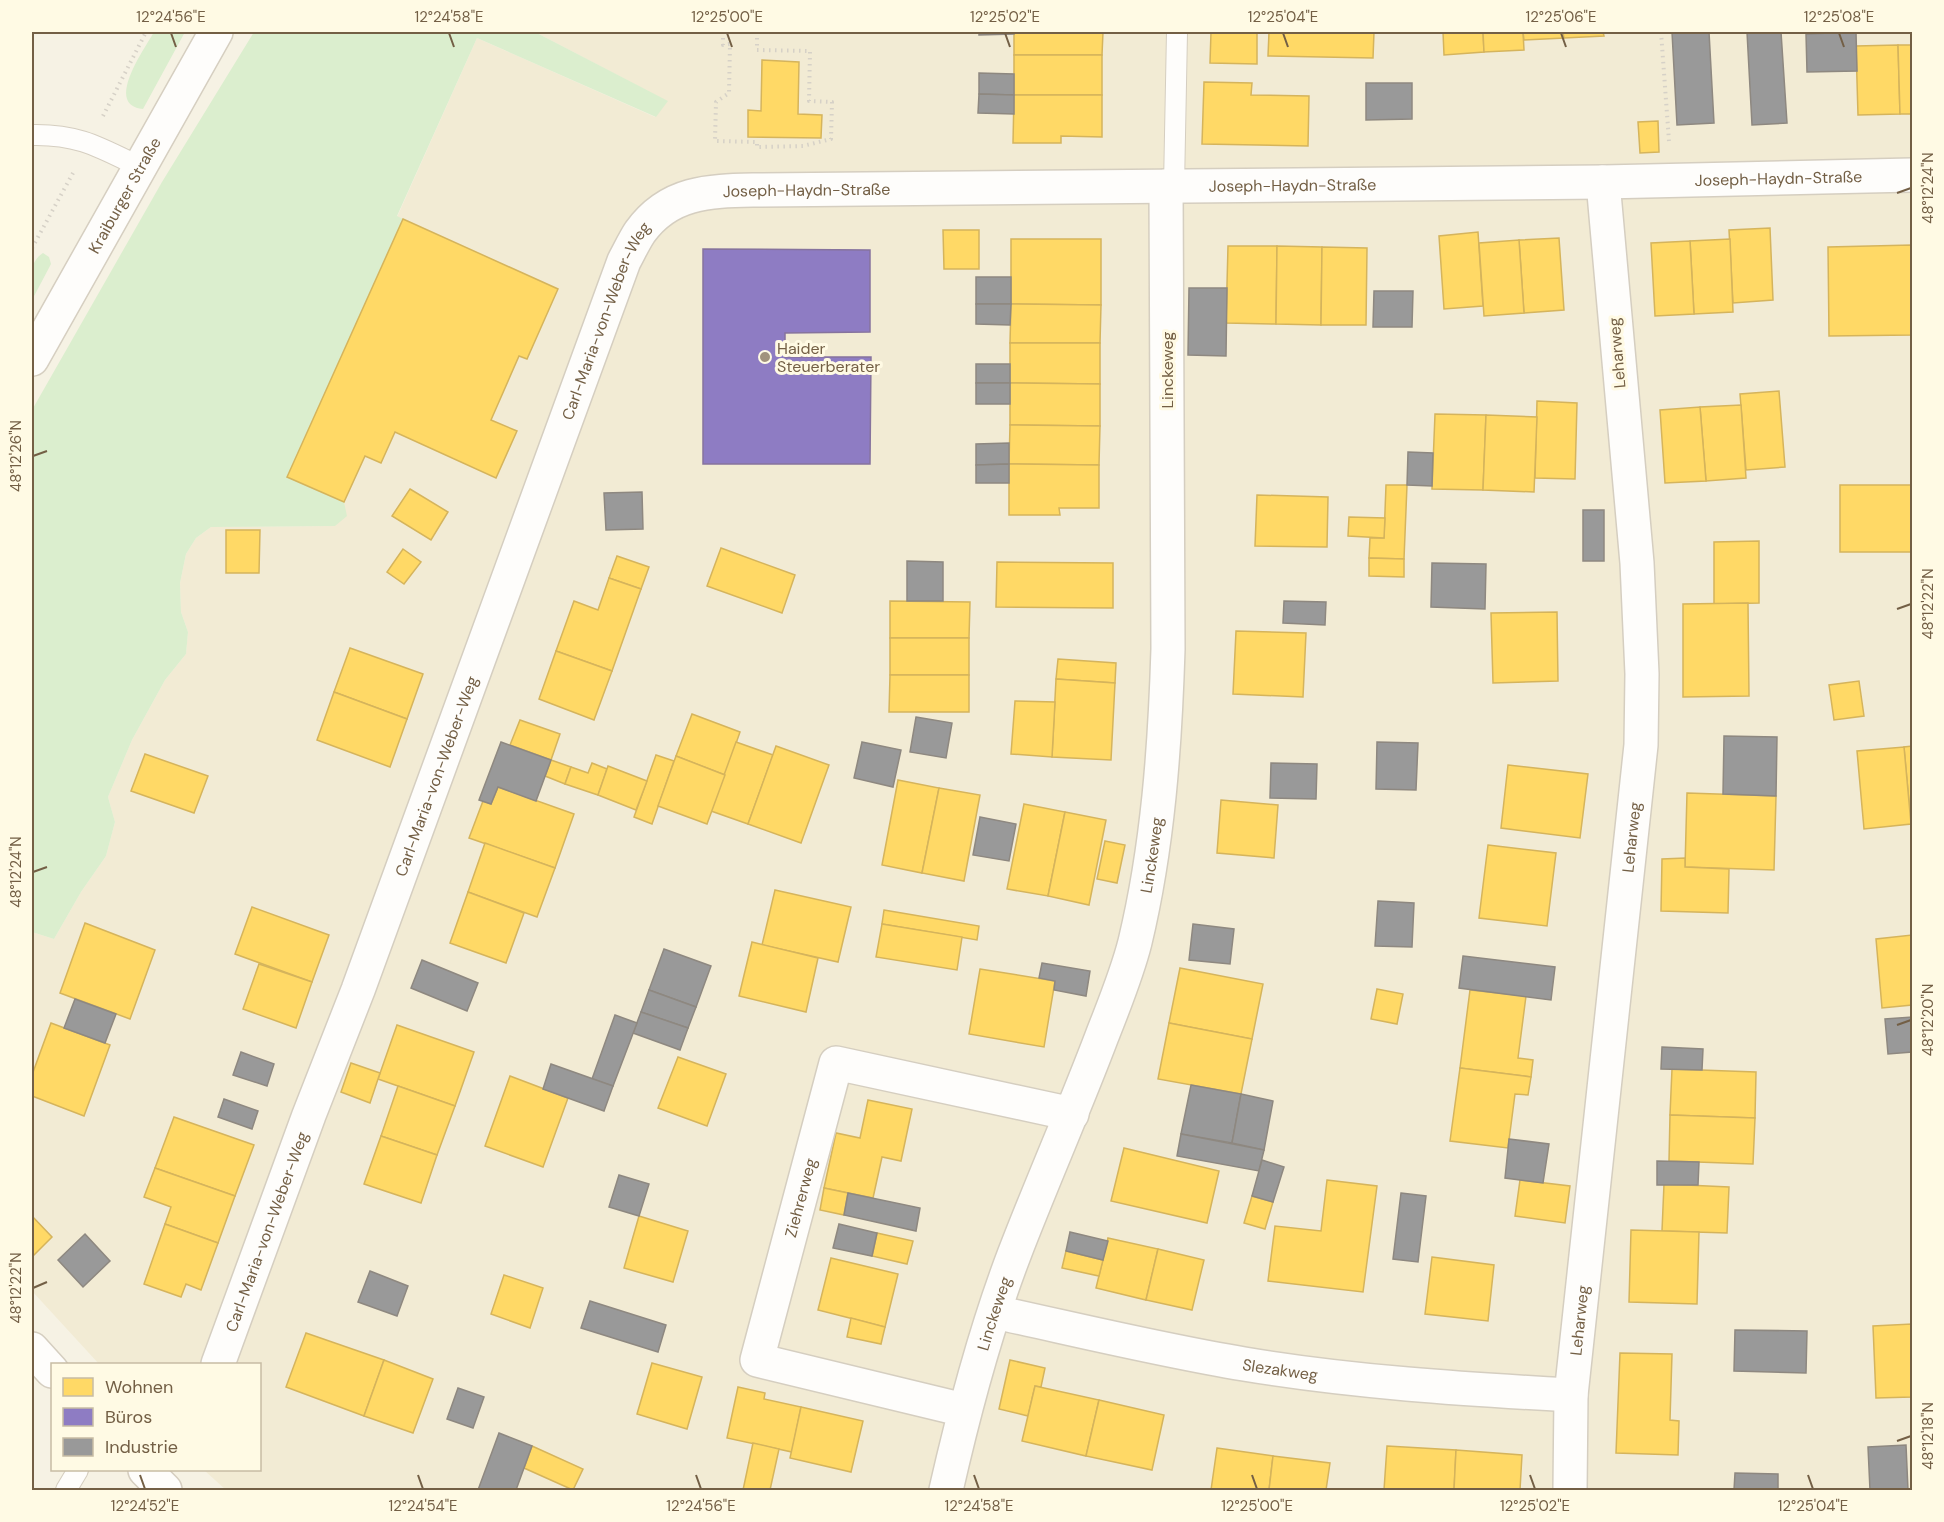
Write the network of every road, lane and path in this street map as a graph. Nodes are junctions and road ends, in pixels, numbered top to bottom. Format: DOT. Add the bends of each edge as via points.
graph roads {
  1 [pos="216,32"];
  2 [pos="723,32"];
  3 [pos="757,32"];
  4 [pos="1178,32"];
  5 [pos="1662,32"];
  6 [pos="32,135"];
  7 [pos="140,167"];
  8 [pos="1912,175"];
  9 [pos="1671,181"];
  10 [pos="1604,182"];
  11 [pos="1170,186"];
  12 [pos="674,202"];
  13 [pos="32,359"];
  14 [pos="1072,1114"];
  15 [pos="995,1312"];
  16 [pos="32,1349"];
  17 [pos="219,1363"];
  18 [pos="51,1370"];
  19 [pos="1570,1395"];
  20 [pos="964,1410"];
  21 [pos="77,1471"];
  22 [pos="66,1491"];
  23 [pos="946,1491"];
  24 [pos="1570,1491"];
  1 -- 7 [label="street, Kraiburger Straße"];
  2 -- 3 [label="path" via="723,45 730,44 729,93 716,102 715,141 757,142 757,147 803,146 831,139 832,102 809,101 810,51 757,50"];
  4 -- 11 [label="lane"];
  5 -- 9 [label="path"];
  6 -- 7 [label="lane" via="55,134 90,142"];
  7 -- 13 [label="street, Kraiburger Straße"];
  8 -- 9 [label="street, Joseph-Haydn-Straße"];
  9 -- 10 [label="street, Joseph-Haydn-Straße"];
  10 -- 11 [label="street, Joseph-Haydn-Straße"];
  10 -- 19 [label="street, Leharweg" via="1636,563 1641,745"];
  11 -- 12 [label="street, Joseph-Haydn-Straße" via="725,191 692,195"];
  11 -- 14 [label="street, Linckeweg" via="1168,649 1158,806 1135,943"];
  12 -- 17 [label="street, Carl-Maria-von-Weber-Weg" via="641,232 624,261"];
  14 -- 15 [label="street, Linckeweg" via="1013,1256"];
  14 -- 20 [label="street, Ziehrerweg" via="836,1063 757,1360"];
  15 -- 19 [label="street, Slezakweg" via="1246,1364 1461,1389"];
  15 -- 20 [label="street, Linckeweg"];
  16 -- 18 [label="street"];
  19 -- 24 [label="street, Leharweg"];
  20 -- 23 [label="street, Linckeweg"];
  21 -- 22 [label="lane"];
}
